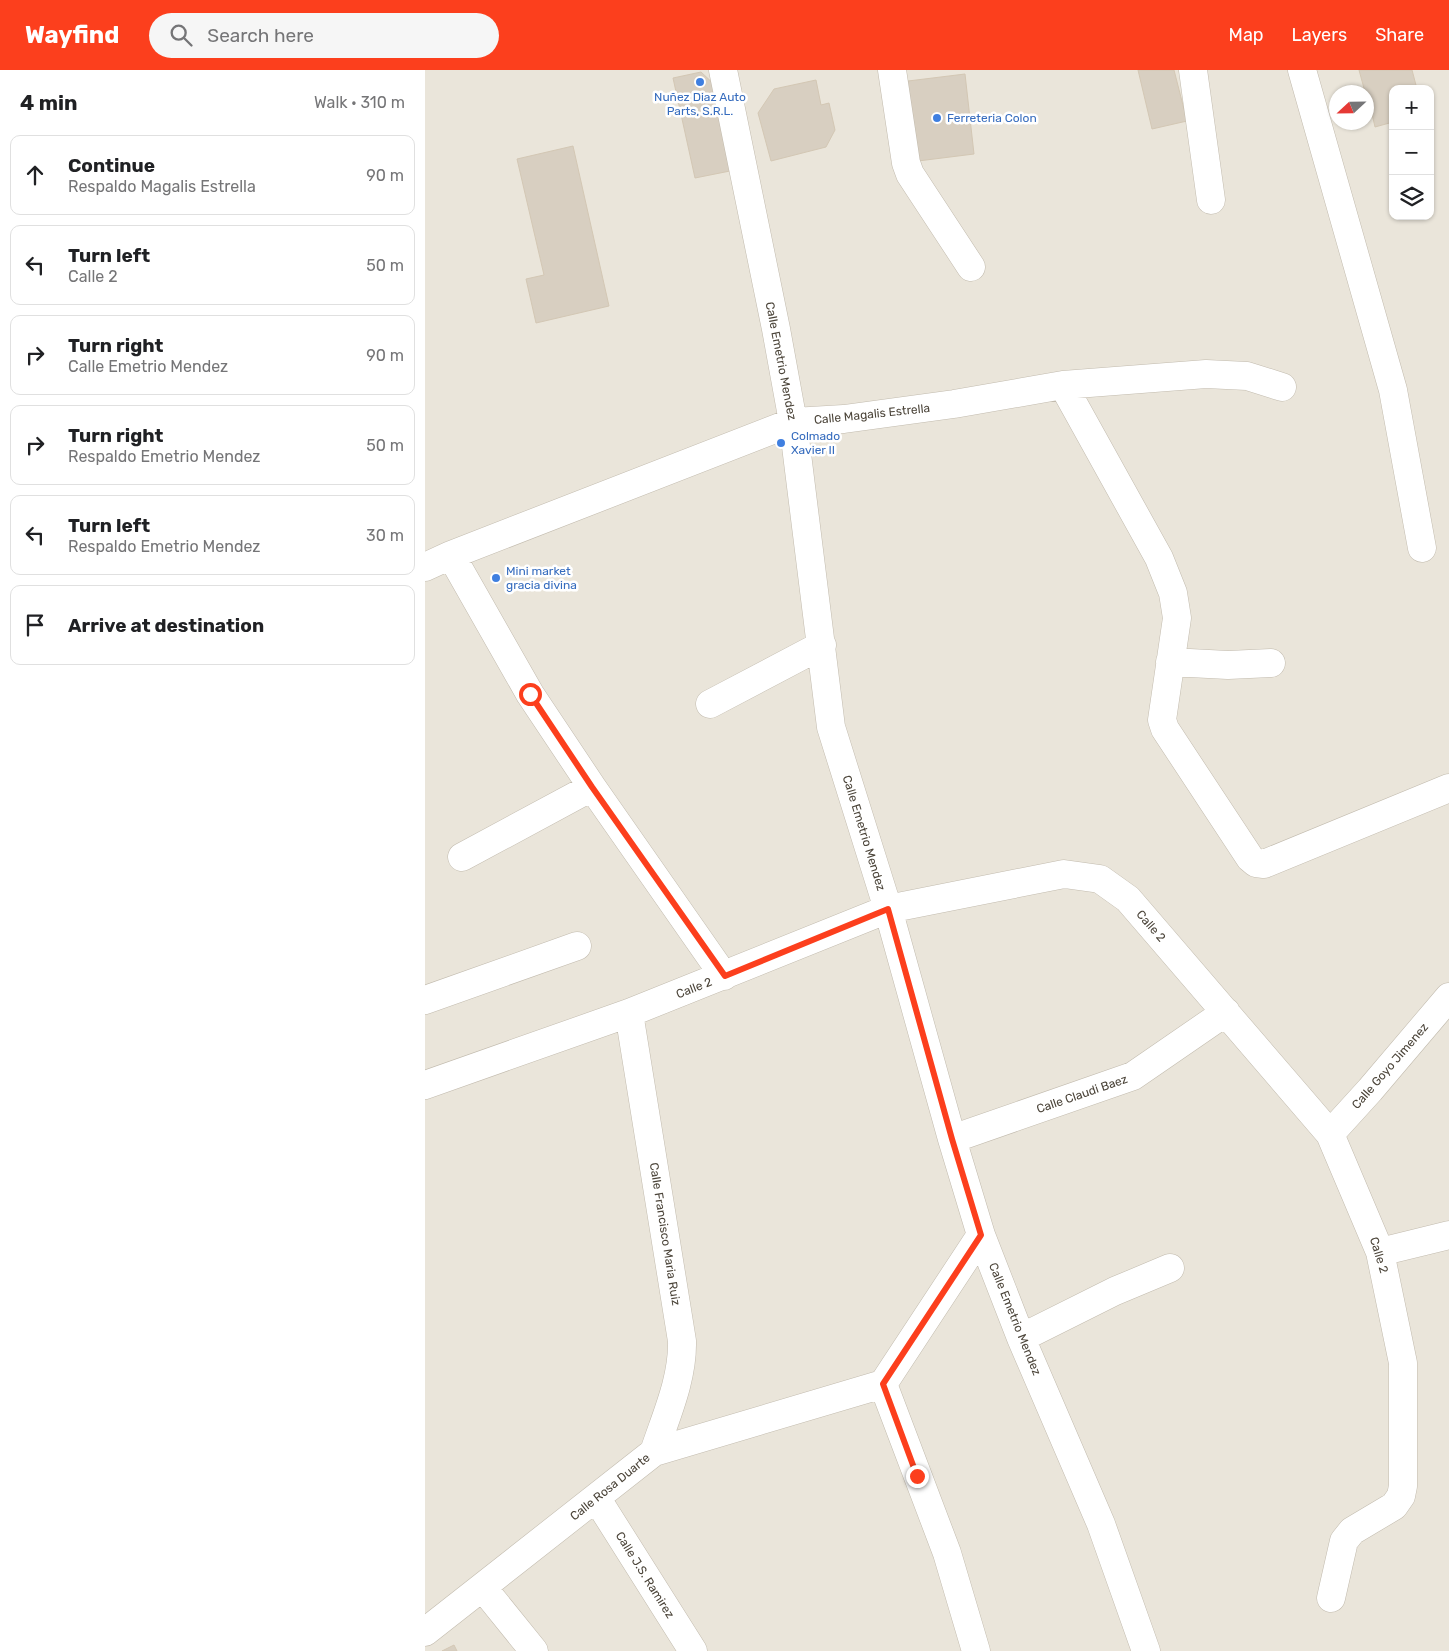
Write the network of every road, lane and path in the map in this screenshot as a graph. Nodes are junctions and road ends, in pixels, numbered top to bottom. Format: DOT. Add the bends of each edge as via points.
graph roads {
  1 [pos="723,70"];
  2 [pos="892,70"];
  3 [pos="1193,70"];
  4 [pos="1302,70"];
  5 [pos="1211,200"];
  6 [pos="971,267"];
  7 [pos="1063,385"];
  8 [pos="1282,387"];
  9 [pos="793,422"];
  10 [pos="1422,548"];
  11 [pos="451,555"];
  12 [pos="425,567"];
  13 [pos="822,645"];
  14 [pos="1170,662"];
  15 [pos="1271,663"];
  16 [pos="710,704"];
  17 [pos="592,787"];
  18 [pos="1449,788"];
  19 [pos="462,857"];
  20 [pos="888,909"];
  21 [pos="577,946"];
  22 [pos="725,976"];
  23 [pos="1449,998"];
  24 [pos="425,1000"];
  25 [pos="1226,1012"];
  26 [pos="629,1013"];
  27 [pos="425,1085"];
  28 [pos="1329,1134"];
  29 [pos="952,1139"];
  30 [pos="981,1235"];
  31 [pos="1449,1235"];
  32 [pos="1381,1252"];
  33 [pos="1170,1268"];
  34 [pos="1021,1338"];
  35 [pos="883,1384"];
  36 [pos="654,1452"];
  37 [pos="597,1499"];
  38 [pos="483,1588"];
  39 [pos="1331,1598"];
  40 [pos="425,1632"];
  41 [pos="534,1651"];
  42 [pos="693,1651"];
  43 [pos="977,1651"];
  44 [pos="1146,1651"];
  1 -- 9 [label="street, Calle Emetrio Mendez"];
  2 -- 6 [label="street" via="910,174"];
  3 -- 5 [label="street"];
  4 -- 10 [label="street" via="1393,390"];
  7 -- 8 [label="street, Calle Magalis Estrella" via="1206,374 1247,376"];
  7 -- 9 [label="street, Calle Magalis Estrella" via="954,404 844,419"];
  7 -- 14 [label="street" via="1159,558 1173,593 1177,618"];
  9 -- 11 [label="street, Calle Magalis Estrella"];
  9 -- 13 [label="street, Calle Emetrio Mendez"];
  11 -- 12 [label="street, Calle Magalis Estrella"];
  11 -- 17 [label="street" via="530,694"];
  13 -- 16 [label="street"];
  13 -- 20 [label="street, Calle Emetrio Mendez" via="831,727"];
  14 -- 15 [label="street"];
  14 -- 18 [label="street" via="1162,720 1165,729 1256,863 1264,864"];
  17 -- 19 [label="street"];
  17 -- 22 [label="street"];
  20 -- 22 [label="street, Calle 2"];
  20 -- 25 [label="street, Calle 2" via="1064,874 1100,879 1128,898"];
  20 -- 29 [label="street, Calle Emetrio Mendez"];
  21 -- 24 [label="street"];
  22 -- 26 [label="street, Calle 2"];
  23 -- 28 [label="street, Calle Goyo Jimenez"];
  25 -- 28 [label="street, Calle 2"];
  25 -- 29 [label="street, Calle Claudi Baez" via="1133,1076"];
  26 -- 27 [label="street, Calle 2"];
  26 -- 36 [label="street, Calle Francisco Maria Ruiz" via="682,1341 683,1359 679,1376"];
  28 -- 32 [label="street, Calle 2"];
  29 -- 30 [label="street, Calle Emetrio Mendez"];
  30 -- 34 [label="street, Calle Emetrio Mendez"];
  30 -- 35 [label="street"];
  31 -- 32 [label="street"];
  32 -- 39 [label="street, Calle 2" via="1403,1363 1403,1486 1394,1506 1352,1531 1344,1541"];
  33 -- 34 [label="street" via="1115,1291"];
  34 -- 44 [label="street, Calle Emetrio Mendez" via="1101,1524"];
  35 -- 36 [label="street, Calle Rosa Duarte"];
  35 -- 43 [label="street" via="947,1553"];
  36 -- 37 [label="street, Calle Rosa Duarte"];
  37 -- 38 [label="street, Calle Rosa Duarte"];
  37 -- 42 [label="street, Calle J.S. Ramirez"];
  38 -- 40 [label="street, Calle Rosa Duarte"];
  38 -- 41 [label="street"];
}
